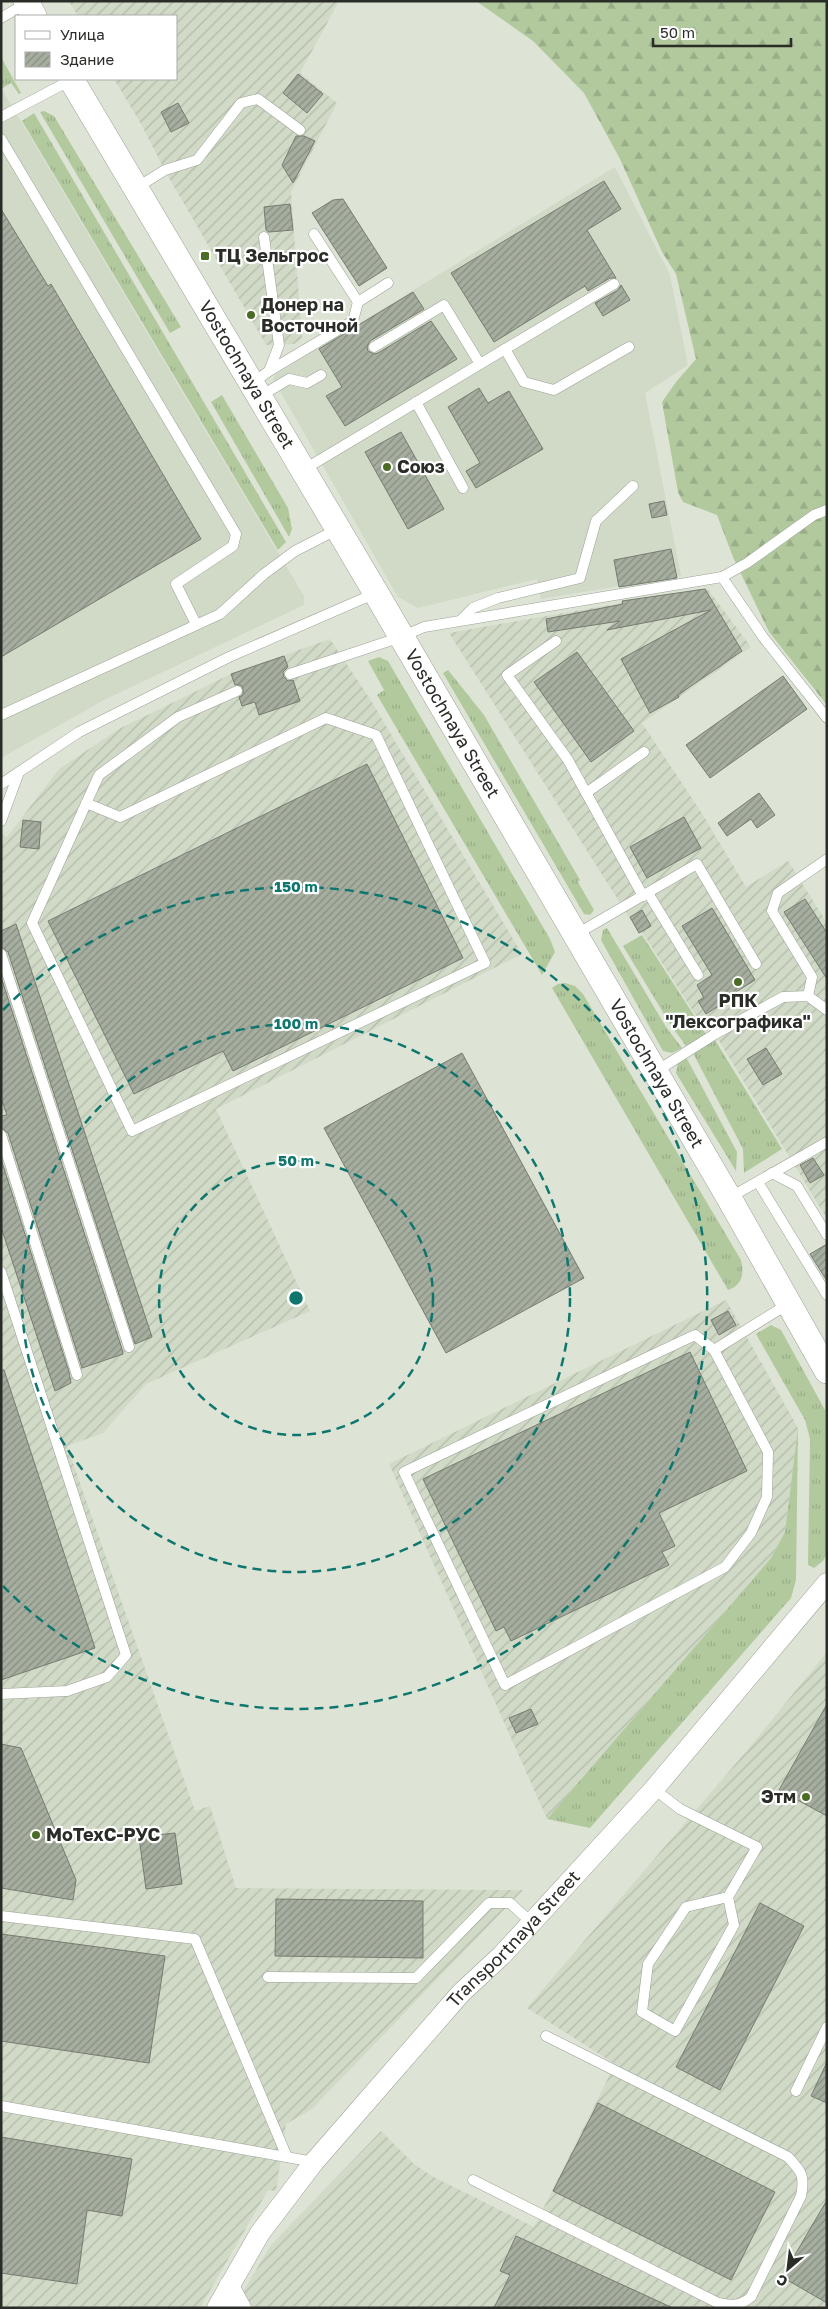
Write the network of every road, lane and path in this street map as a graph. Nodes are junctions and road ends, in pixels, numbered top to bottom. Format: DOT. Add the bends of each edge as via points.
graph roads {
  1 [pos="29,7"];
  2 [pos="1,18"];
  3 [pos="69,80"];
  4 [pos="72,80"];
  5 [pos="1,117"];
  6 [pos="300,130"];
  7 [pos="1,139"];
  8 [pos="135,188"];
  9 [pos="314,234"];
  10 [pos="264,237"];
  11 [pos="388,283"];
  12 [pos="614,284"];
  13 [pos="358,302"];
  14 [pos="374,347"];
  15 [pos="629,347"];
  16 [pos="505,349"];
  17 [pos="480,364"];
  18 [pos="321,375"];
  19 [pos="259,384"];
  20 [pos="416,402"];
  21 [pos="302,471"];
  22 [pos="633,486"];
  23 [pos="464,488"];
  24 [pos="827,510"];
  25 [pos="338,529"];
  26 [pos="722,577"];
  27 [pos="376,593"];
  28 [pos="461,620"];
  29 [pos="196,624"];
  30 [pos="401,637"];
  31 [pos="556,641"];
  32 [pos="290,674"];
  33 [pos="237,691"];
  34 [pos="1,715"];
  35 [pos="827,718"];
  36 [pos="644,752"];
  37 [pos="19,772"];
  38 [pos="1,784"];
  39 [pos="586,793"];
  40 [pos="86,803"];
  41 [pos="1,821"];
  42 [pos="827,859"];
  43 [pos="646,894"];
  44 [pos="574,935"];
  45 [pos="1,954"];
  46 [pos="756,964"];
  47 [pos="698,975"];
  48 [pos="808,996"];
  49 [pos="827,1010"];
  50 [pos="655,1073"];
  51 [pos="1,1135"];
  52 [pos="827,1142"];
  53 [pos="772,1174"];
  54 [pos="758,1182"];
  55 [pos="729,1198"];
  56 [pos="827,1236"];
  57 [pos="1,1272"];
  58 [pos="827,1295"];
  59 [pos="788,1304"];
  60 [pos="129,1347"];
  61 [pos="714,1350"];
  62 [pos="827,1371"];
  63 [pos="77,1374"];
  64 [pos="827,1584"];
  65 [pos="1,1694"];
  66 [pos="654,1790"];
  67 [pos="728,1897"];
  68 [pos="1,1916"];
  69 [pos="532,1923"];
  70 [pos="268,1977"];
  71 [pos="827,2027"];
  72 [pos="546,2036"];
  73 [pos="796,2091"];
  74 [pos="1,2106"];
  75 [pos="287,2157"];
  76 [pos="314,2162"];
  77 [pos="473,2180"];
  78 [pos="229,2286"];
  79 [pos="217,2308"];
  80 [pos="241,2308"];
  1 -- 2 [label="lane"];
  3 -- 5 [label="lane"];
  4 -- 8 [label="street, Vostochnaya Street"];
  6 -- 8 [label="lane" via="258,100 241,102 197,160 165,170"];
  7 -- 29 [label="lane" via="236,534 233,546 176,584"];
  8 -- 19 [label="street, Vostochnaya Street"];
  9 -- 13 [label="lane"];
  10 -- 19 [label="lane" via="279,345"];
  11 -- 13 [label="lane"];
  12 -- 16 [label="lane"];
  13 -- 19 [label="lane" via="353,321"];
  14 -- 17 [label="lane" via="444,305"];
  15 -- 16 [label="lane" via="554,390 524,382"];
  16 -- 17 [label="lane"];
  17 -- 20 [label="lane"];
  18 -- 19 [label="lane" via="307,383 289,379"];
  19 -- 21 [label="street, Vostochnaya Street"];
  20 -- 21 [label="lane"];
  20 -- 23 [label="lane"];
  21 -- 25 [label="street, Vostochnaya Street"];
  22 -- 28 [label="lane" via="596,521 580,578 498,598 473,608"];
  24 -- 26 [label="lane" via="814,515"];
  25 -- 27 [label="street, Vostochnaya Street"];
  25 -- 29 [label="lane" via="295,551 220,614"];
  26 -- 28 [label="lane"];
  26 -- 35 [label="lane" via="763,637"];
  27 -- 30 [label="street, Vostochnaya Street"];
  27 -- 37 [label="lane" via="229,657 136,703 79,732"];
  28 -- 30 [label="lane" via="424,627"];
  29 -- 34 [label="lane"];
  30 -- 32 [label="lane"];
  30 -- 44 [label="street, Vostochnaya Street"];
  31 -- 39 [label="lane" via="507,675 568,760"];
  33 -- 40 [label="lane" via="178,717 99,775"];
  36 -- 39 [label="lane"];
  37 -- 38 [label="lane"];
  37 -- 41 [label="lane"];
  39 -- 43 [label="lane"];
  40 -- 40 [label="lane" via="120,817 326,718 376,734 486,963 132,1131 32,923"];
  42 -- 48 [label="lane" via="778,894 772,911 812,977"];
  43 -- 44 [label="lane"];
  43 -- 46 [label="lane" via="697,864"];
  43 -- 47 [label="lane"];
  44 -- 50 [label="street, Vostochnaya Street"];
  45 -- 60 [label="lane"];
  48 -- 49 [label="lane"];
  48 -- 50 [label="lane" via="783,997 715,1034"];
  50 -- 55 [label="street, Vostochnaya Street"];
  51 -- 63 [label="lane"];
  52 -- 53 [label="lane"];
  53 -- 54 [label="lane"];
  53 -- 56 [label="lane" via="797,1186"];
  54 -- 55 [label="lane"];
  54 -- 58 [label="lane"];
  55 -- 59 [label="street, Vostochnaya Street"];
  57 -- 65 [label="lane" via="126,1655 107,1677 68,1691"];
  59 -- 61 [label="lane"];
  59 -- 62 [label="street, Vostochnaya Street"];
  61 -- 61 [label="lane" via="695,1335 404,1472 505,1685 725,1567 751,1534 767,1497 768,1452"];
  64 -- 66 [label="street, Transportnaya Street"];
  66 -- 67 [label="lane" via="680,1809 758,1848"];
  66 -- 69 [label="street, Transportnaya Street"];
  67 -- 67 [label="lane" via="734,1925 675,2031 642,2012 648,1964 686,1907"];
  68 -- 75 [label="lane" via="196,1939"];
  69 -- 70 [label="lane" via="510,1903 489,1903 416,1978"];
  69 -- 76 [label="street, Transportnaya Street" via="461,1993"];
  71 -- 73 [label="lane"];
  72 -- 77 [label="lane" via="788,2157 801,2172 804,2183 801,2196 751,2297 732,2306 718,2303"];
  74 -- 75 [label="lane"];
  75 -- 76 [label="lane"];
  76 -- 78 [label="street, Transportnaya Street" via="260,2233"];
  78 -- 79 [label="street, Transportnaya Street"];
  78 -- 80 [label="street"];
}
